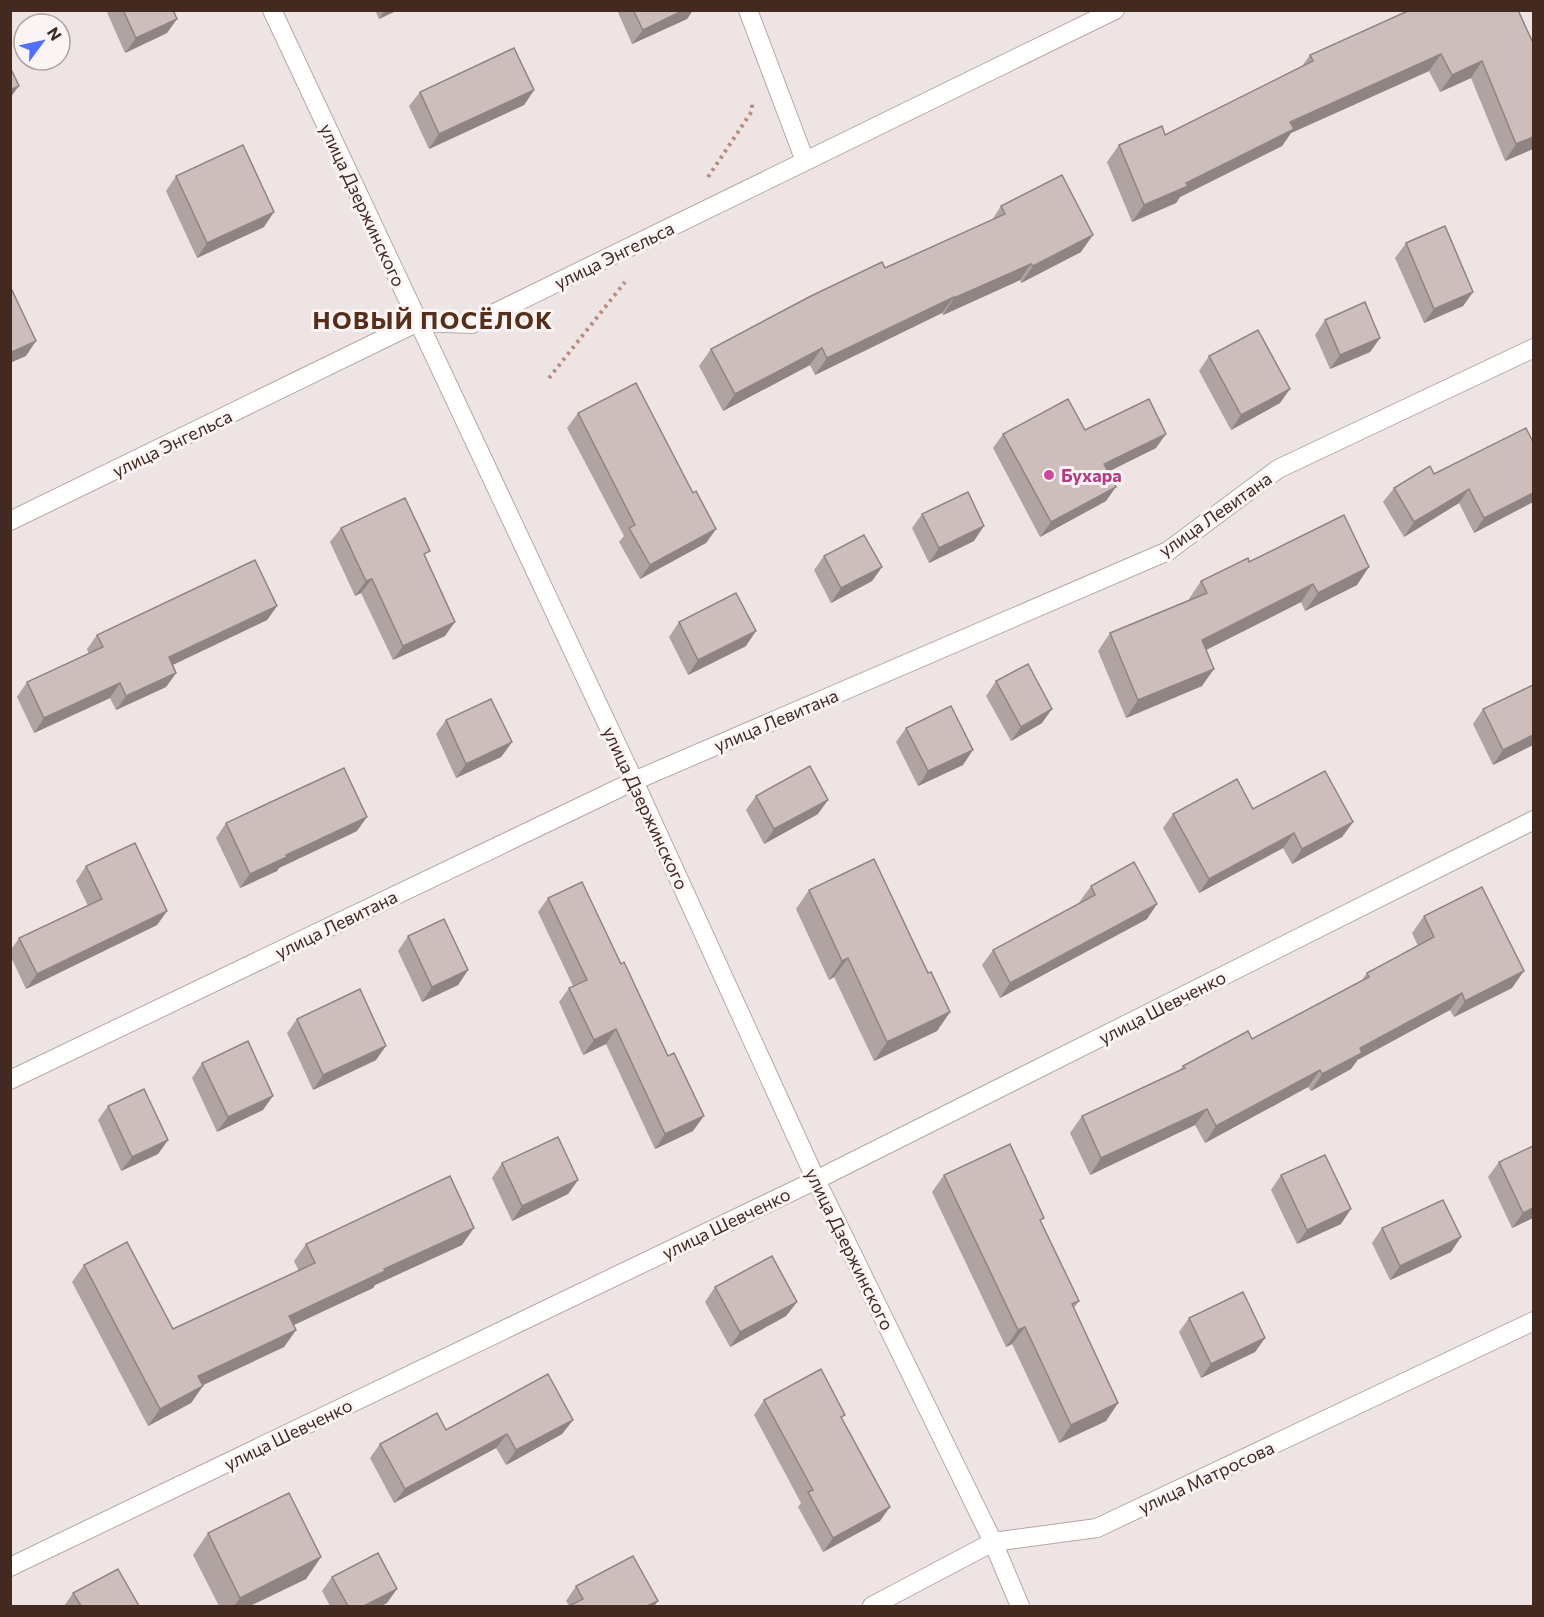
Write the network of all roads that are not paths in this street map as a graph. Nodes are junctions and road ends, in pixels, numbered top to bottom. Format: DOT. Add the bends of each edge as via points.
graph roads {
  1 [pos="272,10"];
  2 [pos="748,10"];
  3 [pos="1105,13"];
  4 [pos="805,161"];
  5 [pos="418,322"];
  6 [pos="1533,348"];
  7 [pos="10,521"];
  8 [pos="634,781"];
  9 [pos="1533,820"];
  10 [pos="10,1080"];
  11 [pos="816,1180"];
  12 [pos="1533,1321"];
  13 [pos="993,1542"];
  14 [pos="10,1567"];
  15 [pos="872,1606"];
  16 [pos="1020,1606"];
  1 -- 5 [label="street, улица Дзержинского"];
  2 -- 4 [label="street"];
  3 -- 4 [label="street, улица Энгельса"];
  4 -- 5 [label="street, улица Энгельса" via="472,324"];
  5 -- 7 [label="street, улица Энгельса"];
  5 -- 8 [label="street, улица Дзержинского"];
  6 -- 8 [label="street, улица Левитана" via="1278,469 1168,551"];
  8 -- 10 [label="street, улица Левитана"];
  8 -- 11 [label="street, улица Дзержинского"];
  9 -- 11 [label="street, улица Шевченко"];
  11 -- 13 [label="street, улица Дзержинского"];
  11 -- 14 [label="street, улица Шевченко"];
  12 -- 13 [label="street, улица Матросова" via="1097,1528"];
  13 -- 15 [label="street, улица Матросова"];
  13 -- 16 [label="street, улица Дзержинского"];
}
